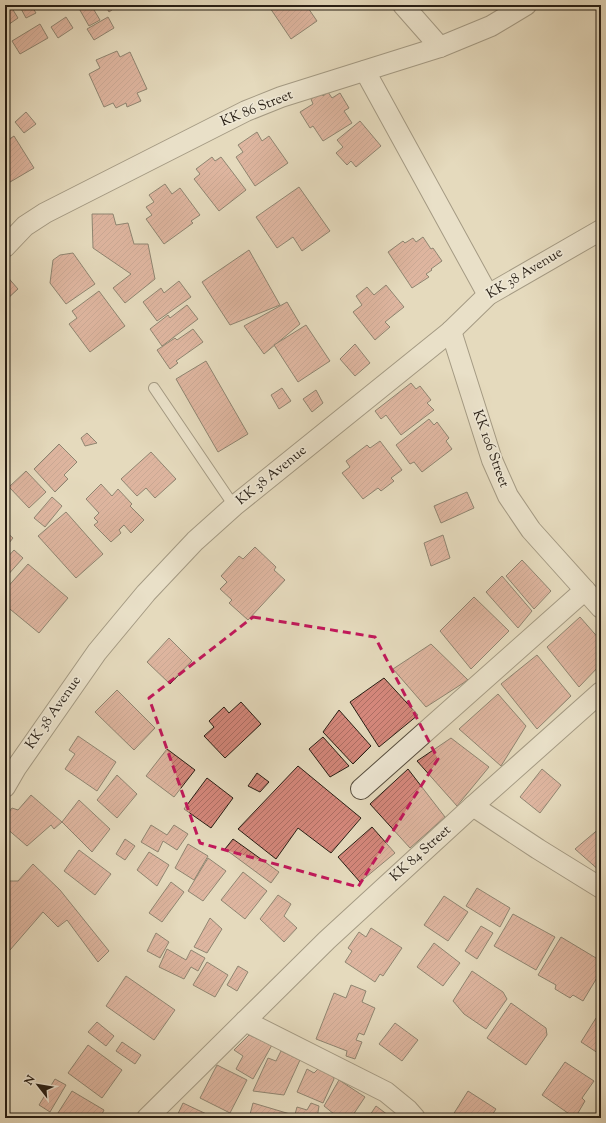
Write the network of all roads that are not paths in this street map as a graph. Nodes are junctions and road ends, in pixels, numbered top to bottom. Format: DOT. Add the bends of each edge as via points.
graph roads {
  1 [pos="403,5"];
  2 [pos="526,5"];
  3 [pos="440,46"];
  4 [pos="365,71"];
  5 [pos="601,230"];
  6 [pos="5,247"];
  7 [pos="488,295"];
  8 [pos="451,331"];
  9 [pos="154,388"];
  10 [pos="234,506"];
  11 [pos="585,590"];
  12 [pos="601,608"];
  13 [pos="601,692"];
  14 [pos="5,787"];
  15 [pos="361,789"];
  16 [pos="473,806"];
  17 [pos="601,888"];
  18 [pos="245,1021"];
  19 [pos="147,1118"];
  20 [pos="415,1118"];
  1 -- 3 [label="street"];
  2 -- 3 [label="street, KK 86 Street" via="491,26"];
  3 -- 4 [label="street, KK 86 Street"];
  4 -- 6 [label="street, KK 86 Street" via="281,97 246,111 45,213 25,226"];
  4 -- 7 [label="street"];
  5 -- 7 [label="street, KK 38 Avenue"];
  7 -- 8 [label="street, KK 38 Avenue"];
  8 -- 10 [label="street, KK 38 Avenue"];
  8 -- 11 [label="street, KK 106 Street" via="492,460 508,496 531,530"];
  9 -- 10 [label="lane"];
  10 -- 14 [label="street, KK 38 Avenue" via="195,541 146,593 97,652"];
  11 -- 12 [label="street, KK 106 Street"];
  11 -- 15 [label="street"];
  13 -- 16 [label="street, KK 84 Street"];
  16 -- 17 [label="street"];
  16 -- 18 [label="street, KK 84 Street" via="327,940"];
  18 -- 19 [label="street, KK 84 Street"];
  18 -- 20 [label="street" via="386,1092"];
}
